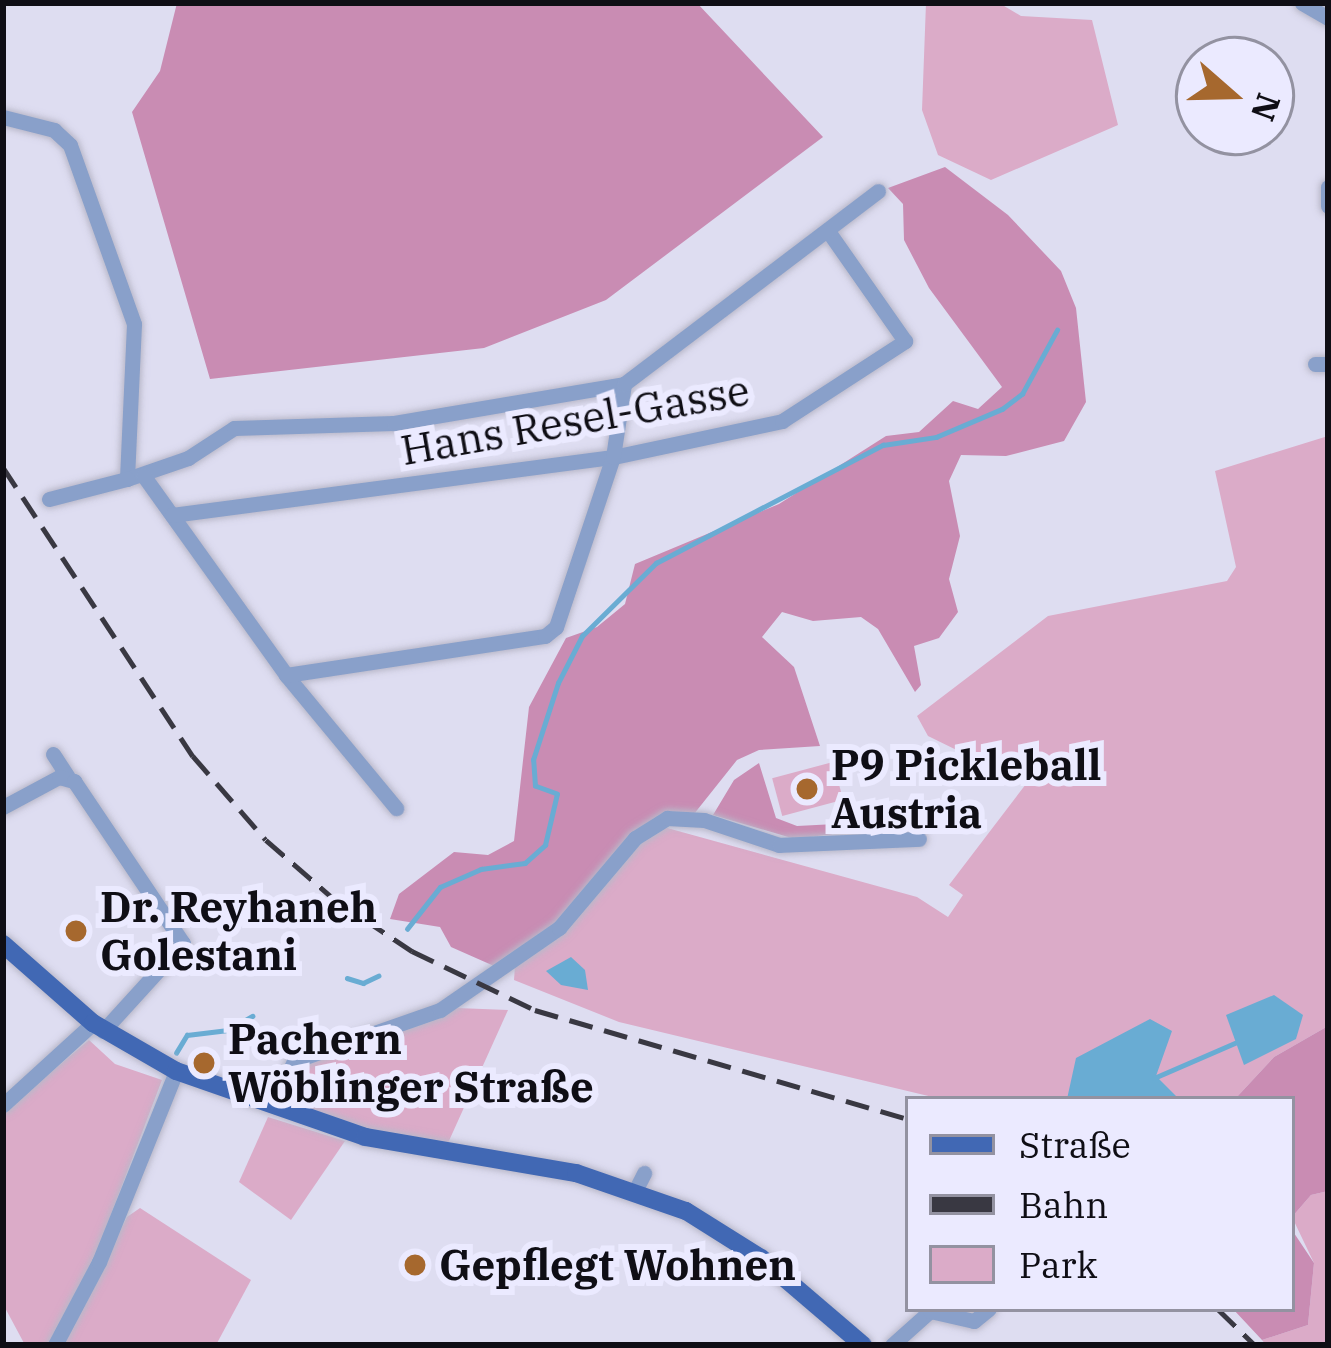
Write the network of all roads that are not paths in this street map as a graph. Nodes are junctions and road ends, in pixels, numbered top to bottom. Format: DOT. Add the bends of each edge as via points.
graph roads {
  1 [pos="1302,3"];
  2 [pos="1328,18"];
  3 [pos="3,117"];
  4 [pos="1328,187"];
  5 [pos="878,191"];
  6 [pos="1328,206"];
  7 [pos="828,231"];
  8 [pos="624,384"];
  9 [pos="613,457"];
  10 [pos="135,477"];
  11 [pos="49,499"];
  12 [pos="172,515"];
  13 [pos="286,675"];
  14 [pos="52,754"];
  15 [pos="68,777"];
  16 [pos="3,807"];
  17 [pos="396,808"];
  18 [pos="919,839"];
  19 [pos="3,944"];
  20 [pos="98,1027"];
  21 [pos="176,1071"];
  22 [pos="274,1105"];
  23 [pos="3,1106"];
  24 [pos="929,1312"];
  25 [pos="934,1312"];
  26 [pos="985,1312"];
  27 [pos="55,1345"];
  28 [pos="863,1345"];
  29 [pos="892,1345"];
  1 -- 2 [label="street"];
  3 -- 10 [label="street" via="54,130 70,145 134,324"];
  4 -- 6 [label="street"];
  5 -- 7 [label="street"];
  7 -- 8 [label="street"];
  7 -- 9 [label="street, Hans Resel-Gasse" via="905,341 782,421"];
  8 -- 9 [label="street"];
  8 -- 10 [label="street" via="394,423 235,428"];
  9 -- 12 [label="street, Hans Resel-Gasse"];
  9 -- 13 [label="street" via="556,627 545,636"];
  10 -- 11 [label="street"];
  10 -- 12 [label="street"];
  12 -- 13 [label="street"];
  13 -- 17 [label="street"];
  14 -- 15 [label="street"];
  15 -- 16 [label="street"];
  15 -- 20 [label="street" via="184,943"];
  18 -- 22 [label="street" via="779,845 704,820 667,818 635,838 559,928 440,1010 294,1061"];
  19 -- 20 [label="main road"];
  20 -- 21 [label="main road"];
  20 -- 23 [label="street"];
  21 -- 22 [label="main road"];
  21 -- 27 [label="street" via="99,1262"];
  22 -- 28 [label="main road" via="365,1137 640,1181 725,1232"];
  24 -- 29 [label="street"];
  25 -- 26 [label="street" via="974,1321"];
}
